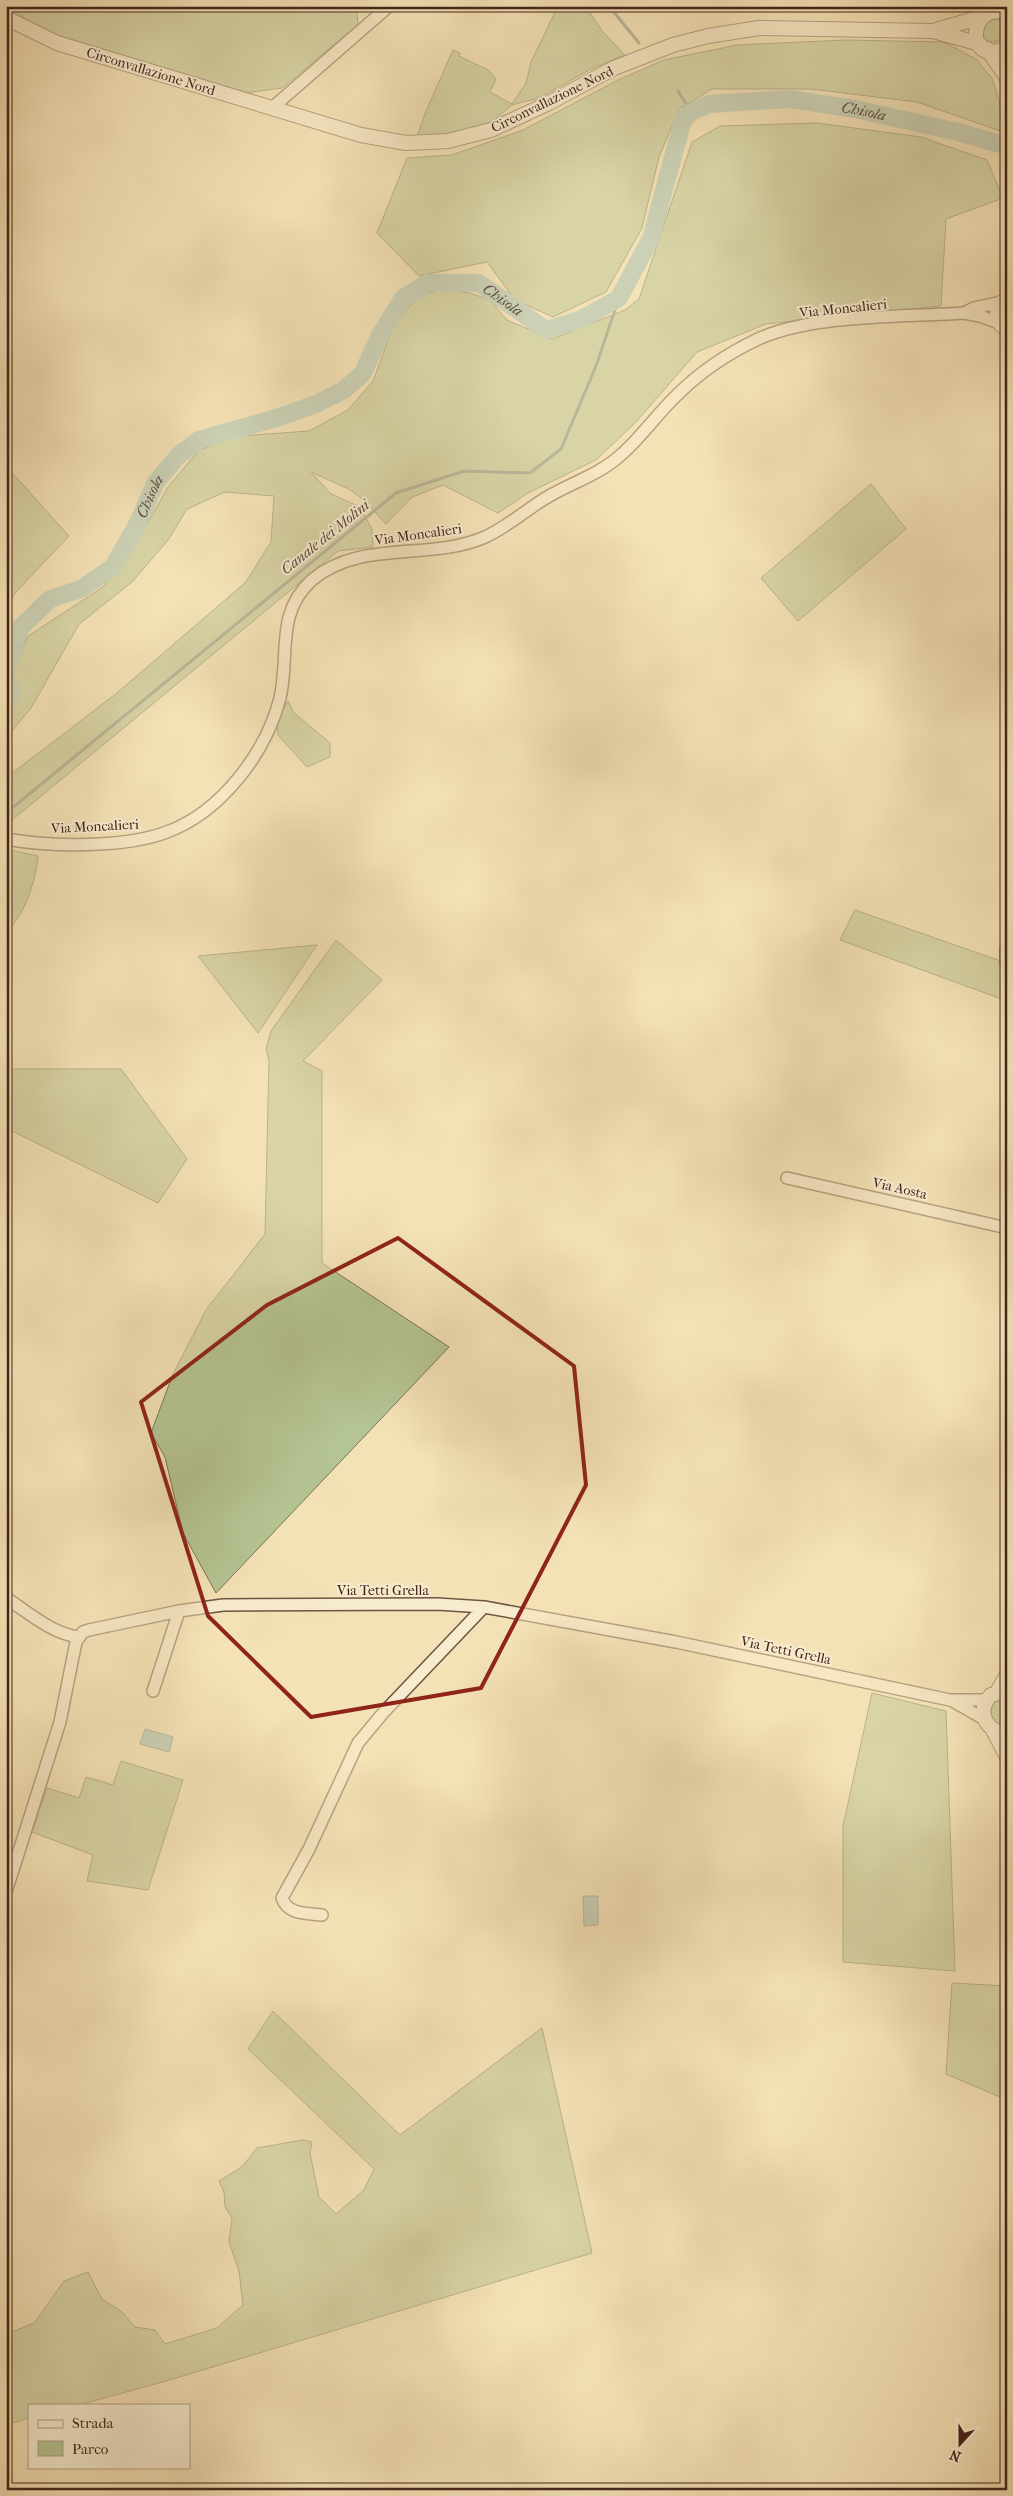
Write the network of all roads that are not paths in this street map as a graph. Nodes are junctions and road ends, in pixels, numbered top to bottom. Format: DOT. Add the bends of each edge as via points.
graph roads {
  1 [pos="389,6"];
  2 [pos="984,12"];
  3 [pos="1007,13"];
  4 [pos="6,18"];
  5 [pos="933,31"];
  6 [pos="983,47"];
  7 [pos="1007,47"];
  8 [pos="1007,78"];
  9 [pos="272,108"];
  10 [pos="1004,300"];
  11 [pos="964,313"];
  12 [pos="1004,328"];
  13 [pos="6,839"];
  14 [pos="1007,949"];
  15 [pos="1007,960"];
  16 [pos="787,1178"];
  17 [pos="1007,1228"];
  18 [pos="6,1598"];
  19 [pos="484,1607"];
  20 [pos="179,1611"];
  21 [pos="79,1637"];
  22 [pos="1007,1675"];
  23 [pos="153,1691"];
  24 [pos="997,1694"];
  25 [pos="950,1700"];
  26 [pos="995,1727"];
  27 [pos="1007,1757"];
  28 [pos="6,1892"];
  29 [pos="322,1915"];
  1 -- 9 [label="street"];
  2 -- 3 [label="street" via="997,9"];
  2 -- 5 [label="street"];
  2 -- 6 [label="street" via="974,32"];
  4 -- 9 [label="street, Circonvallazione Nord" via="57,43"];
  5 -- 6 [label="street"];
  5 -- 9 [label="street, Circonvallazione Nord" via="759,28 708,36 673,45 614,68 491,130 448,141 406,143"];
  6 -- 7 [label="street" via="999,50"];
  6 -- 8 [label="street"];
  10 -- 11 [label="street, Via Moncalieri"];
  10 -- 12 [label="street" via="996,313"];
  11 -- 12 [label="street, Via Moncalieri"];
  11 -- 13 [label="street, Via Moncalieri" via="843,320 792,328 758,340 714,364 678,394 604,469 554,493 488,536 463,545 388,552 328,569 296,598 287,619 285,670 279,700 254,758 238,779 195,818 169,832 137,841 50,844"];
  14 -- 15 [label="street"];
  16 -- 17 [label="street, Via Aosta"];
  18 -- 21 [label="street" via="67,1636"];
  19 -- 20 [label="street, Via Tetti Grella" via="437,1604 236,1605"];
  19 -- 25 [label="street, Via Tetti Grella" via="676,1642"];
  19 -- 29 [label="street" via="358,1743 309,1849 282,1898 292,1911"];
  20 -- 21 [label="street, Via Tetti Grella" via="89,1630"];
  20 -- 23 [label="street"];
  21 -- 28 [label="street" via="73,1650 60,1722"];
  22 -- 24 [label="street"];
  24 -- 25 [label="street, Via Tetti Grella"];
  24 -- 26 [label="street" via="983,1713"];
  25 -- 26 [label="street, Via Tetti Grella"];
  26 -- 27 [label="street"];
}
